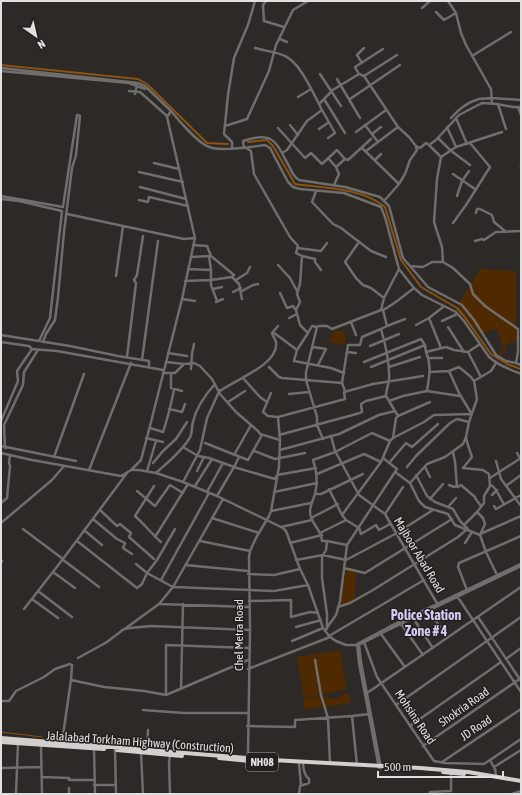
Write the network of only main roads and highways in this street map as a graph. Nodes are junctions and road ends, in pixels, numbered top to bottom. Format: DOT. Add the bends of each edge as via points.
graph roads {
  1 [pos="1,738"];
  2 [pos="18,741"];
  3 [pos="1,742"];
  4 [pos="40,743"];
  5 [pos="94,747"];
  6 [pos="109,747"];
  7 [pos="103,749"];
  8 [pos="116,749"];
  9 [pos="170,754"];
  10 [pos="302,764"];
  11 [pos="316,764"];
  12 [pos="380,767"];
  13 [pos="401,768"];
  14 [pos="420,770"];
  15 [pos="521,782"];
  1 -- 2 [label="highway, NH08"];
  2 -- 3 [label="highway, NH08"];
  2 -- 4 [label="highway, NH08"];
  4 -- 5 [label="highway, Jalalabad Torkham Highway (Construction) / NH08"];
  4 -- 5 [label="highway, NH08"];
  5 -- 6 [label="highway, NH08"];
  5 -- 7 [label="highway, Jalalabad Torkham Highway (Construction) / NH08"];
  6 -- 7 [label="highway, NH08"];
  6 -- 8 [label="highway, NH08"];
  7 -- 8 [label="highway, Jalalabad Torkham Highway (Construction) / NH08"];
  8 -- 9 [label="highway, Jalalabad Torkham Highway (Construction) / NH08"];
  9 -- 10 [label="highway, Jalalabad Torkham Highway (Construction) / NH08"];
  9 -- 10 [label="highway, NH08"];
  10 -- 11 [label="highway, Jalalabad Torkham Highway (Construction) / NH08"];
  11 -- 12 [label="highway, Jalalabad Torkham Highway (Construction) / NH08"];
  11 -- 12 [label="highway, NH08"];
  12 -- 13 [label="highway, NH08"];
  12 -- 14 [label="highway, Jalalabad Torkham Highway (Construction) / NH08"];
  13 -- 14 [label="highway, NH08"];
  13 -- 15 [label="highway, NH08" via="468,772"];
  14 -- 15 [label="highway, NH08"];
}
